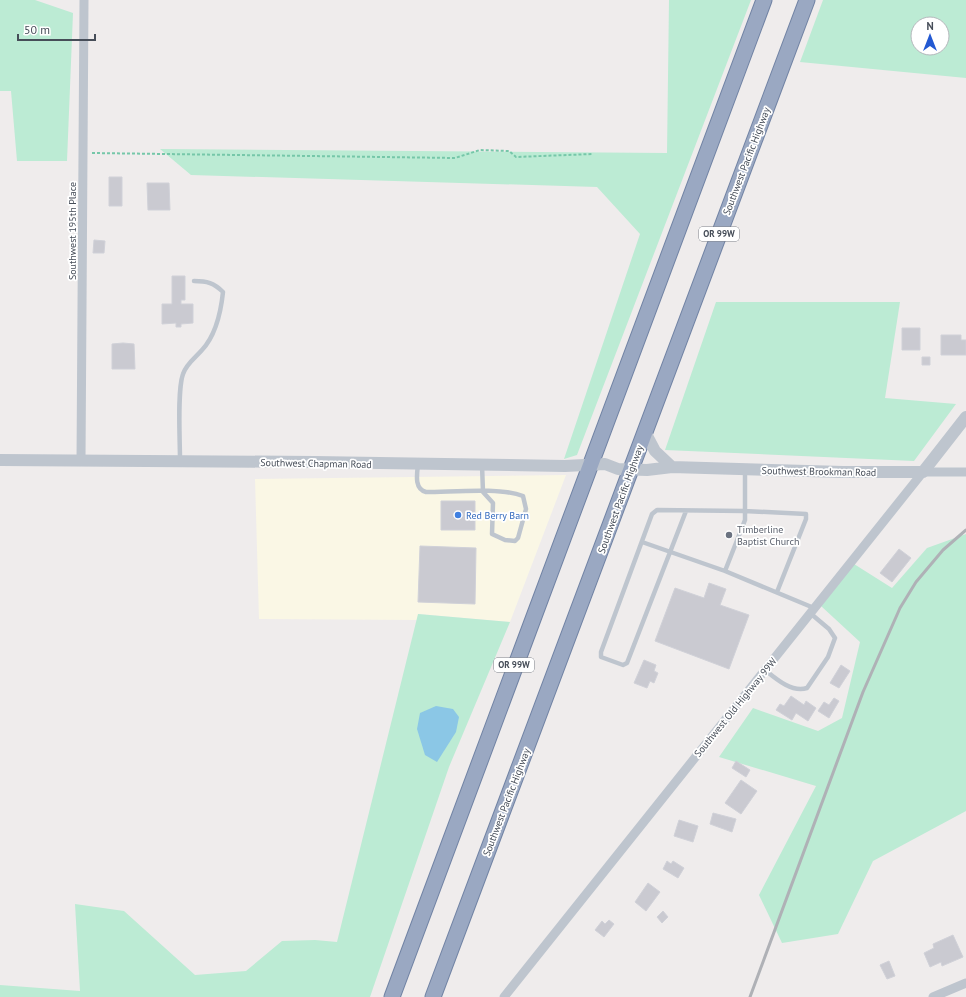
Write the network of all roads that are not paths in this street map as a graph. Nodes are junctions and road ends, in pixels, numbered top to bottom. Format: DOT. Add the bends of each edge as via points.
graph roads {
  1 [pos="84,0"];
  2 [pos="764,0"];
  3 [pos="807,0"];
  4 [pos="194,281"];
  5 [pos="966,417"];
  6 [pos="645,432"];
  7 [pos="0,460"];
  8 [pos="81,461"];
  9 [pos="180,462"];
  10 [pos="418,464"];
  11 [pos="482,465"];
  12 [pos="590,465"];
  13 [pos="672,467"];
  14 [pos="631,469"];
  15 [pos="745,469"];
  16 [pos="923,472"];
  17 [pos="966,472"];
  18 [pos="483,492"];
  19 [pos="686,510"];
  20 [pos="744,511"];
  21 [pos="642,542"];
  22 [pos="670,552"];
  23 [pos="725,571"];
  24 [pos="777,592"];
  25 [pos="812,611"];
  26 [pos="765,670"];
  27 [pos="966,984"];
  28 [pos="392,997"];
  29 [pos="433,997"];
  30 [pos="504,997"];
  31 [pos="933,997"];
  1 -- 8 [label="street, Southwest 195th Place"];
  2 -- 12 [label="highway, OR 99W"];
  3 -- 6 [label="highway, Southwest Pacific Highway / OR 99W"];
  4 -- 9 [label="lane" via="216,285 223,292 222,309 203,349 183,373"];
  5 -- 16 [label="street, Southwest Old Highway 99W"];
  6 -- 13 [label="street" via="655,451"];
  6 -- 14 [label="highway, Southwest Pacific Highway / OR 99W"];
  7 -- 8 [label="street, Southwest Chapman Road"];
  8 -- 9 [label="street, Southwest Chapman Road"];
  9 -- 10 [label="street, Southwest Chapman Road"];
  10 -- 11 [label="street, Southwest Chapman Road"];
  10 -- 18 [label="lane" via="418,487 421,491"];
  11 -- 12 [label="street, Southwest Chapman Road"];
  11 -- 18 [label="lane"];
  12 -- 14 [label="street, Southwest Chapman Road" via="605,464 618,469"];
  12 -- 28 [label="highway, OR 99W"];
  13 -- 14 [label="street, Southwest Brookman Road"];
  13 -- 15 [label="street, Southwest Brookman Road"];
  14 -- 29 [label="highway, Southwest Pacific Highway / OR 99W"];
  15 -- 16 [label="street, Southwest Brookman Road"];
  15 -- 20 [label="lane"];
  16 -- 17 [label="street, Southwest Brookman Road"];
  16 -- 25 [label="street, Southwest Old Highway 99W"];
  18 -- 18 [label="lane" via="493,503 492,534 515,541 526,509 523,496 513,492"];
  19 -- 20 [label="lane"];
  19 -- 21 [label="lane" via="657,510 652,514"];
  19 -- 22 [label="lane"];
  20 -- 23 [label="lane" via="745,520"];
  20 -- 24 [label="lane" via="806,514"];
  21 -- 22 [label="lane"];
  21 -- 22 [label="lane" via="601,652 601,657 623,665 627,663"];
  22 -- 23 [label="lane"];
  23 -- 24 [label="lane"];
  24 -- 25 [label="lane"];
  25 -- 26 [label="street, Southwest Old Highway 99W"];
  25 -- 26 [label="lane" via="835,638 828,657 807,688 794,689"];
  26 -- 30 [label="street, Southwest Old Highway 99W"];
  27 -- 31 [label="street"];
}
